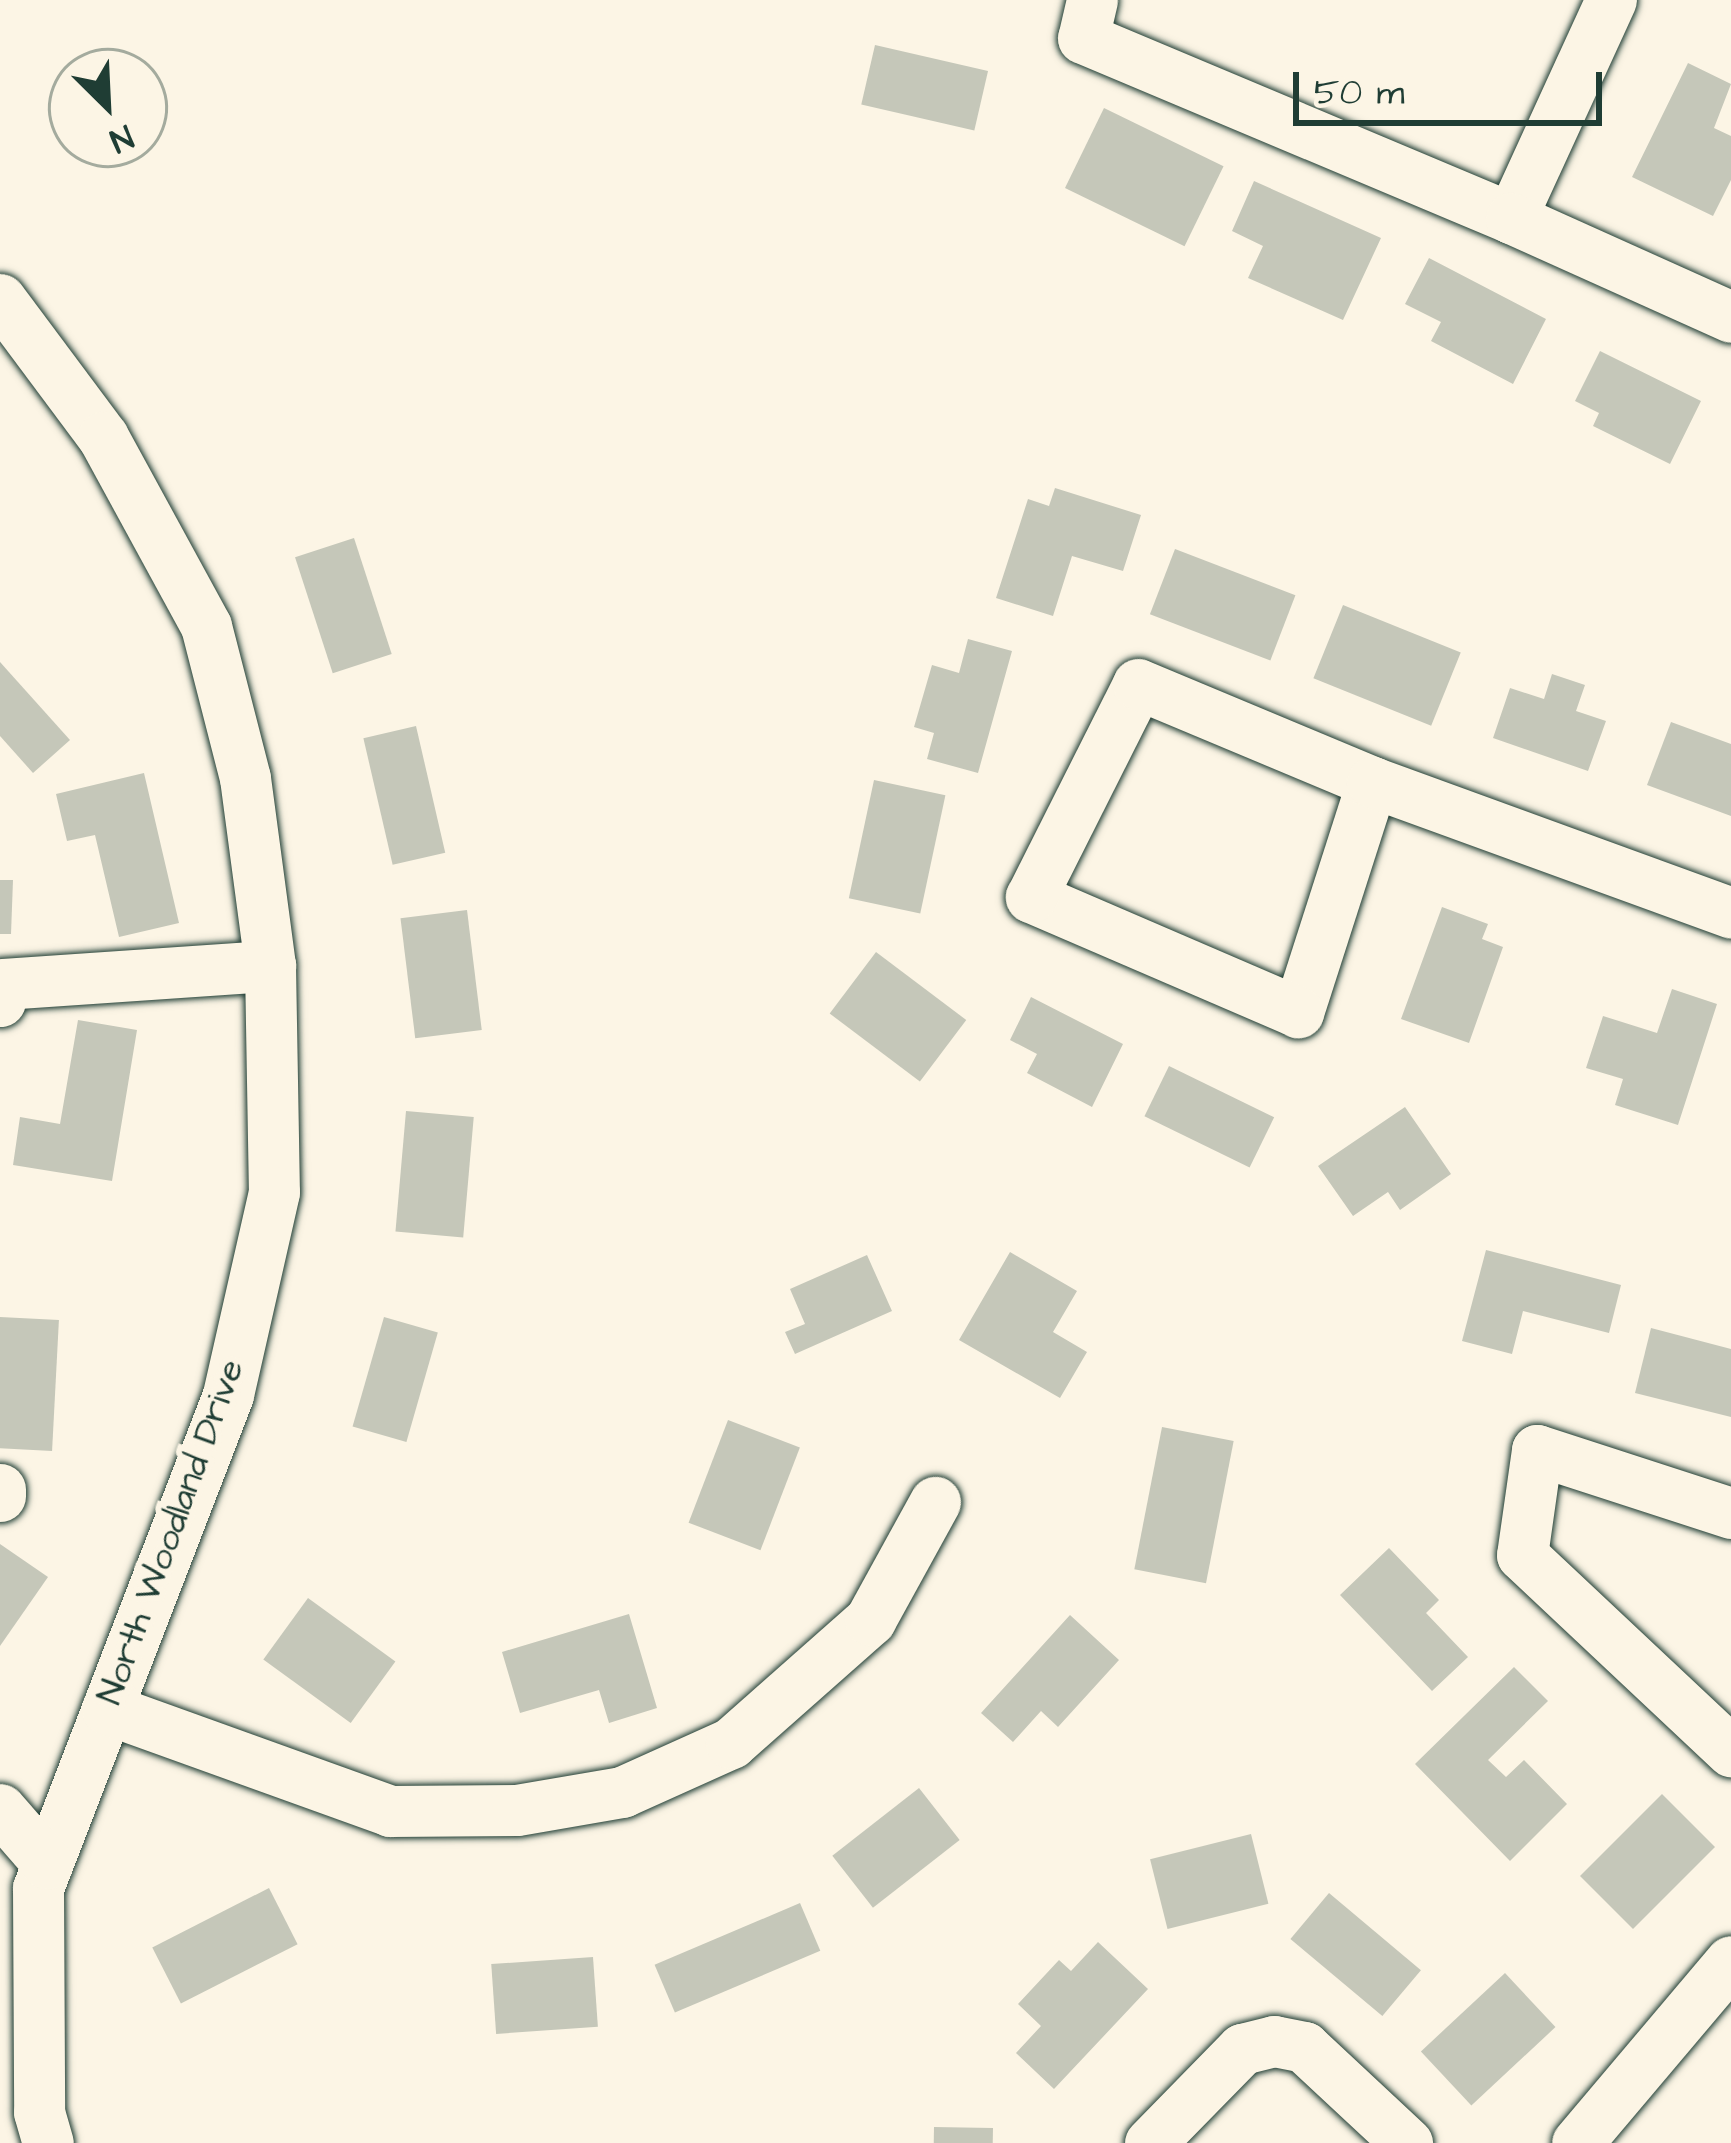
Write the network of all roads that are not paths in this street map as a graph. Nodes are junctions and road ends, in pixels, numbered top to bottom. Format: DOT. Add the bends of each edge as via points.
graph roads {
  1 [pos="1092,0"];
  2 [pos="1611,0"];
  3 [pos="1511,218"];
  4 [pos="0,299"];
  5 [pos="1731,317"];
  6 [pos="1372,782"];
  7 [pos="1731,914"];
  8 [pos="270,966"];
  9 [pos="0,1001"];
  10 [pos="935,1502"];
  11 [pos="1731,1514"];
  12 [pos="107,1709"];
  13 [pos="1731,1750"];
  14 [pos="0,1809"];
  15 [pos="28,1890"];
  16 [pos="1731,1961"];
  17 [pos="48,2143"];
  18 [pos="1150,2143"];
  19 [pos="1407,2143"];
  20 [pos="1577,2143"];
  1 -- 3 [label="street" via="1083,38"];
  2 -- 3 [label="street"];
  3 -- 5 [label="street"];
  4 -- 8 [label="street, North Woodland Drive" via="103,437 206,626 245,778"];
  6 -- 6 [label="street" via="1138,685 1030,897 1298,1012"];
  6 -- 7 [label="street"];
  8 -- 9 [label="street" via="3,984"];
  8 -- 12 [label="street, North Woodland Drive" via="274,1192 228,1395"];
  10 -- 12 [label="street" via="870,1620 731,1743 622,1792 517,1810 390,1811"];
  11 -- 13 [label="street" via="1537,1450 1522,1555"];
  12 -- 15 [label="street, North Woodland Drive"];
  14 -- 15 [label="street"];
  15 -- 17 [label="street, North Woodland Drive" via="39,2112"];
  16 -- 20 [label="street"];
  18 -- 19 [label="street" via="1242,2049 1274,2041 1304,2047"];
}
